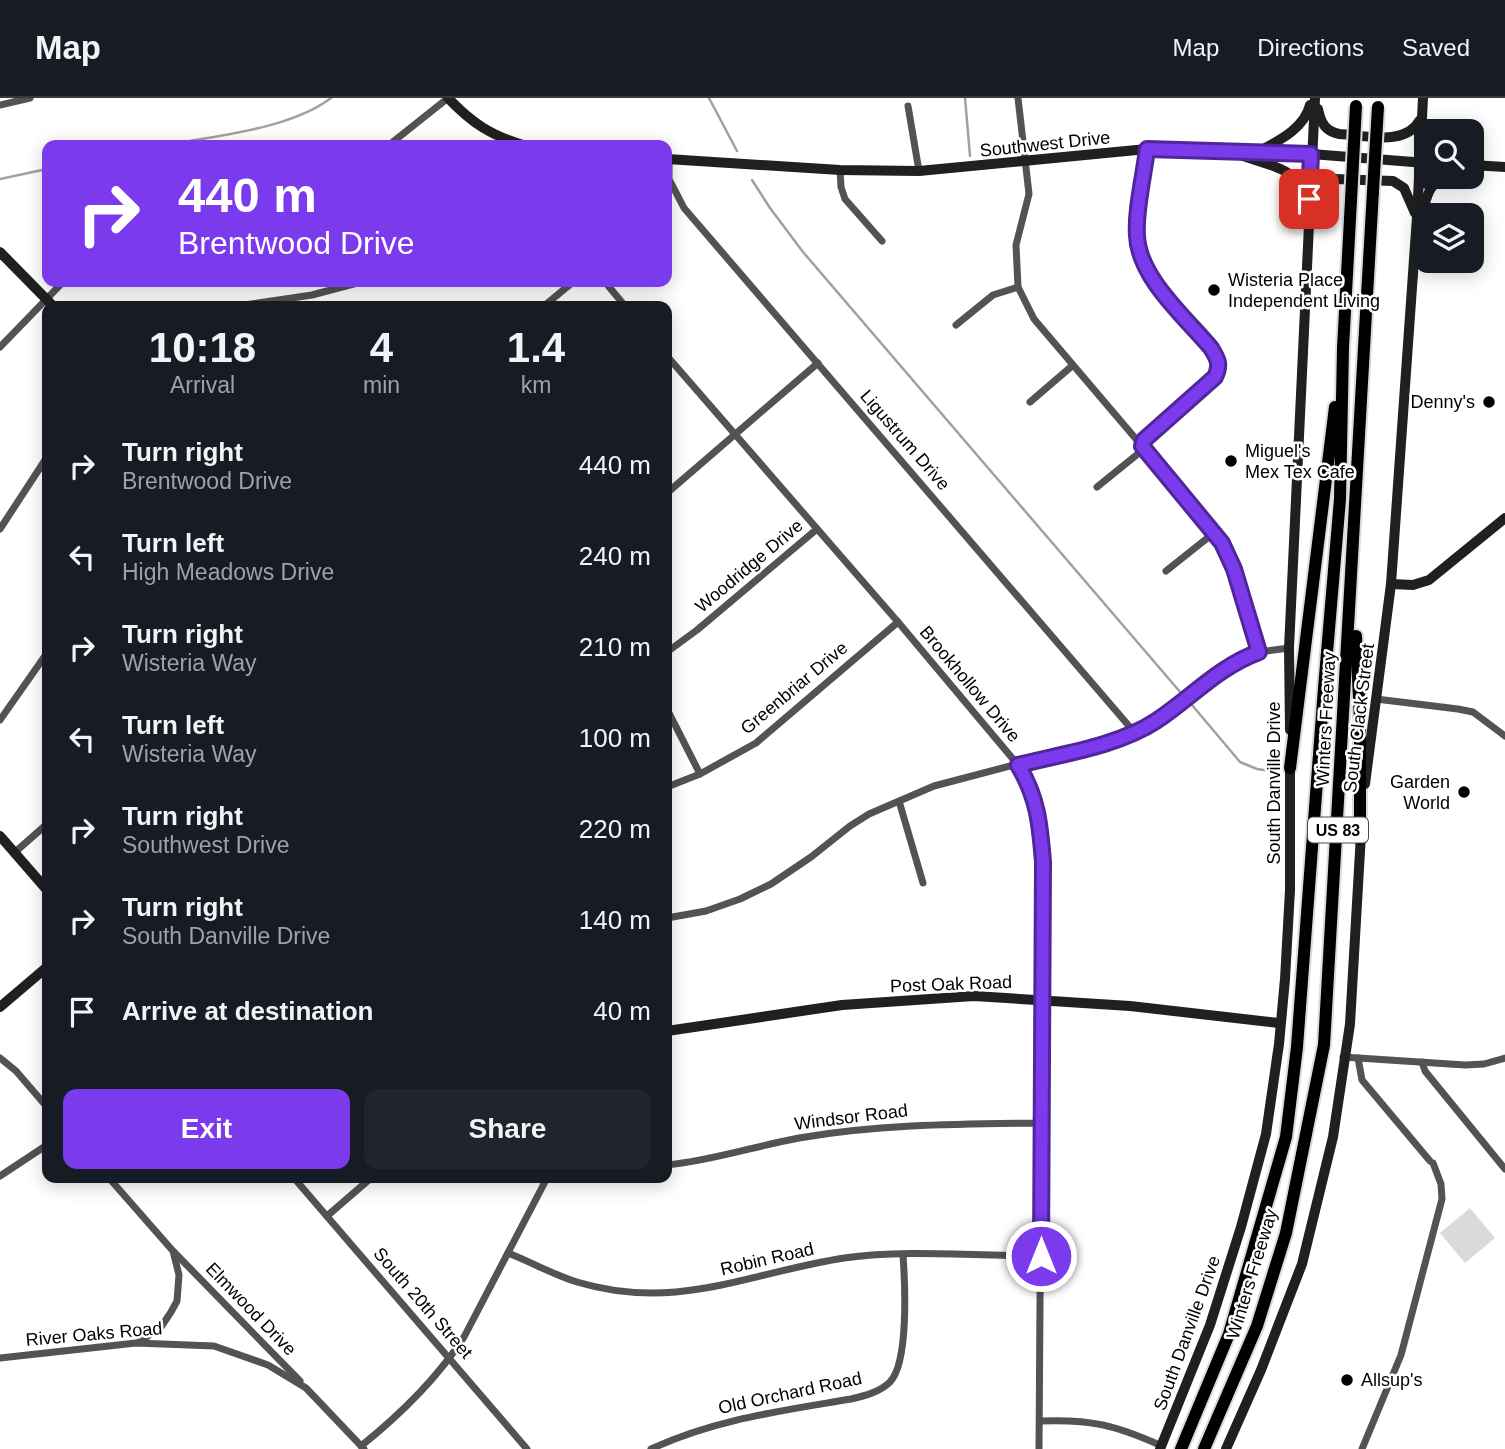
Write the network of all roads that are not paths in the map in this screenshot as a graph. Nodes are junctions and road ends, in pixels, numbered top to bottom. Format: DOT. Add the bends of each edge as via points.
graph roads {
  1 [pos="30,98"];
  2 [pos="448,98"];
  3 [pos="1018,98"];
  4 [pos="1313,98"];
  5 [pos="1423,98"];
  6 [pos="1357,102"];
  7 [pos="1379,102"];
  8 [pos="0,105"];
  9 [pos="908,106"];
  10 [pos="1422,114"];
  11 [pos="1422,119"];
  12 [pos="1424,119"];
  13 [pos="395,140"];
  14 [pos="506,140"];
  15 [pos="1147,149"];
  16 [pos="1234,152"];
  17 [pos="1258,152"];
  18 [pos="1311,154"];
  19 [pos="672,159"];
  20 [pos="1027,162"];
  21 [pos="1414,162"];
  22 [pos="1484,163"];
  23 [pos="1490,166"];
  24 [pos="1484,167"];
  25 [pos="1505,167"];
  26 [pos="840,170"];
  27 [pos="919,171"];
  28 [pos="672,186"];
  29 [pos="1309,205"];
  30 [pos="1414,210"];
  31 [pos="882,241"];
  32 [pos="0,252"];
  33 [pos="1414,257"];
  34 [pos="1018,286"];
  35 [pos="342,287"];
  36 [pos="567,287"];
  37 [pos="609,287"];
  38 [pos="48,301"];
  39 [pos="272,301"];
  40 [pos="550,301"];
  41 [pos="621,301"];
  42 [pos="42,308"];
  43 [pos="956,325"];
  44 [pos="0,347"];
  45 [pos="1343,348"];
  46 [pos="672,362"];
  47 [pos="818,363"];
  48 [pos="1072,366"];
  49 [pos="1030,402"];
  50 [pos="736,434"];
  51 [pos="1142,446"];
  52 [pos="42,465"];
  53 [pos="1097,488"];
  54 [pos="672,489"];
  55 [pos="1356,509"];
  56 [pos="1505,518"];
  57 [pos="0,529"];
  58 [pos="817,529"];
  59 [pos="1215,532"];
  60 [pos="1166,571"];
  61 [pos="1391,584"];
  62 [pos="898,622"];
  63 [pos="672,648"];
  64 [pos="1289,648"];
  65 [pos="1259,652"];
  66 [pos="42,660"];
  67 [pos="1376,699"];
  68 [pos="672,719"];
  69 [pos="0,720"];
  70 [pos="1504,731"];
  71 [pos="1135,733"];
  72 [pos="1018,765"];
  73 [pos="1290,768"];
  74 [pos="701,774"];
  75 [pos="672,785"];
  76 [pos="900,800"];
  77 [pos="42,828"];
  78 [pos="0,836"];
  79 [pos="1360,839"];
  80 [pos="14,853"];
  81 [pos="923,883"];
  82 [pos="42,884"];
  83 [pos="672,917"];
  84 [pos="42,971"];
  85 [pos="1041,999"];
  86 [pos="0,1007"];
  87 [pos="1279,1023"];
  88 [pos="672,1030"];
  89 [pos="1343,1057"];
  90 [pos="0,1058"];
  91 [pos="1358,1058"];
  92 [pos="1505,1058"];
  93 [pos="1422,1062"];
  94 [pos="42,1101"];
  95 [pos="1041,1124"];
  96 [pos="42,1148"];
  97 [pos="672,1165"];
  98 [pos="1505,1169"];
  99 [pos="0,1176"];
  100 [pos="113,1183"];
  101 [pos="298,1183"];
  102 [pos="365,1183"];
  103 [pos="544,1183"];
  104 [pos="327,1216"];
  105 [pos="173,1251"];
  106 [pos="508,1253"];
  107 [pos="903,1255"];
  108 [pos="1041,1256"];
  109 [pos="136,1343"];
  110 [pos="450,1358"];
  111 [pos="0,1359"];
  112 [pos="306,1388"];
  113 [pos="1040,1421"];
  114 [pos="363,1447"];
  115 [pos="1161,1448"];
  116 [pos="527,1449"];
  117 [pos="651,1449"];
  118 [pos="1039,1449"];
  119 [pos="1181,1449"];
  120 [pos="1204,1449"];
  121 [pos="1226,1449"];
  122 [pos="1362,1449"];
  1 -- 8 [label="street"];
  2 -- 13 [label="street"];
  2 -- 14 [label="main road" via="480,127"];
  3 -- 20 [label="street"];
  4 -- 10 [label="main road" via="1324,126 1339,134 1398,138 1409,134"];
  4 -- 17 [label="main road" via="1296,129"];
  4 -- 18 [label="main road, South Danville Drive"];
  5 -- 10 [label="main road, South Clack Street"];
  6 -- 45 [label="highway, Winters Freeway / US 83, bridge"];
  7 -- 55 [label="highway, Winters Freeway / US 83, bridge"];
  9 -- 27 [label="street"];
  10 -- 11 [label="main road, South Clack Street"];
  10 -- 12 [label="main road"];
  15 -- 16 [label="main road, Southwest Drive"];
  15 -- 20 [label="main road, Southwest Drive"];
  15 -- 51 [label="street" via="1137,236 1143,263 1211,348 1219,368"];
  16 -- 17 [label="main road, Southwest Drive"];
  16 -- 29 [label="main road" via="1292,174"];
  17 -- 18 [label="main road, Southwest Drive"];
  18 -- 21 [label="main road, Southwest Drive"];
  18 -- 29 [label="main road, South Danville Drive"];
  19 -- 26 [label="main road, Southwest Drive"];
  20 -- 27 [label="main road, Southwest Drive"];
  20 -- 34 [label="street" via="1029,194 1016,245"];
  22 -- 23 [label="main road"];
  23 -- 24 [label="main road"];
  23 -- 25 [label="main road"];
  26 -- 27 [label="main road, Southwest Drive"];
  26 -- 31 [label="street" via="845,199"];
  28 -- 47 [label="street, Ligustrum Drive" via="684,208"];
  29 -- 30 [label="main road" via="1321,185 1334,179 1393,181 1404,188"];
  29 -- 64 [label="main road, South Danville Drive"];
  32 -- 38 [label="main road"];
  33 -- 61 [label="main road, South Clack Street"];
  34 -- 43 [label="street" via="993,295"];
  34 -- 48 [label="street" via="1034,319"];
  35 -- 39 [label="street"];
  36 -- 40 [label="street"];
  37 -- 41 [label="street"];
  42 -- 44 [label="street"];
  45 -- 73 [label="highway"];
  45 -- 119 [label="highway, Winters Freeway / US 83" via="1340,499 1286,1137 1229,1334"];
  46 -- 50 [label="street, Brookhollow Drive"];
  47 -- 50 [label="street"];
  47 -- 71 [label="street, Ligustrum Drive"];
  48 -- 49 [label="street"];
  48 -- 51 [label="street"];
  50 -- 54 [label="street"];
  50 -- 58 [label="street, Brookhollow Drive"];
  51 -- 53 [label="street"];
  51 -- 59 [label="street"];
  52 -- 57 [label="street"];
  55 -- 79 [label="highway"];
  55 -- 120 [label="highway, Winters Freeway / US 83" via="1324,1045 1286,1233 1257,1326"];
  56 -- 61 [label="main road" via="1429,580"];
  58 -- 62 [label="street, Brookhollow Drive"];
  58 -- 63 [label="street, Woodridge Drive"];
  59 -- 60 [label="street"];
  59 -- 65 [label="street" via="1234,569"];
  61 -- 67 [label="main road, South Clack Street"];
  62 -- 72 [label="street, Brookhollow Drive"];
  62 -- 74 [label="street, Greenbriar Drive" via="756,743"];
  64 -- 65 [label="street"];
  64 -- 73 [label="main road, South Danville Drive"];
  65 -- 71 [label="street" via="1226,668"];
  66 -- 69 [label="street"];
  67 -- 70 [label="street" via="1473,712"];
  67 -- 79 [label="main road, South Clack Street"];
  68 -- 74 [label="street"];
  71 -- 72 [label="street"];
  72 -- 76 [label="street" via="934,786"];
  72 -- 85 [label="street, Brookhollow Drive" via="1032,792 1043,862"];
  73 -- 87 [label="main road, South Danville Drive" via="1290,890"];
  74 -- 75 [label="street, Greenbriar Drive"];
  76 -- 81 [label="street"];
  76 -- 83 [label="street" via="850,826 771,884 718,907"];
  77 -- 80 [label="street"];
  78 -- 80 [label="main road"];
  79 -- 89 [label="main road, South Clack Street" via="1352,999"];
  80 -- 82 [label="main road"];
  84 -- 86 [label="main road"];
  85 -- 87 [label="main road, Post Oak Road"];
  85 -- 88 [label="main road, Post Oak Road" via="974,996 842,1005"];
  85 -- 95 [label="street, Brookhollow Drive"];
  87 -- 115 [label="main road, South Danville Drive" via="1266,1134 1241,1227 1210,1325"];
  89 -- 91 [label="street"];
  89 -- 121 [label="main road, South Clack Street" via="1333,1137 1301,1264"];
  90 -- 94 [label="street"];
  91 -- 93 [label="street"];
  91 -- 122 [label="street" via="1362,1080 1432,1162 1442,1199 1401,1355"];
  92 -- 93 [label="street" via="1465,1065"];
  93 -- 98 [label="street"];
  95 -- 97 [label="street, Windsor Road" via="857,1130"];
  95 -- 108 [label="street, Brookhollow Drive"];
  96 -- 99 [label="street"];
  100 -- 105 [label="street, Elmwood Drive"];
  101 -- 104 [label="street, South 20th Street"];
  102 -- 104 [label="street"];
  103 -- 106 [label="street"];
  104 -- 110 [label="street, South 20th Street"];
  105 -- 109 [label="street, Elmwood Drive" via="180,1287 177,1301 161,1327"];
  105 -- 112 [label="street, Elmwood Drive"];
  106 -- 107 [label="street, Robin Road" via="576,1282 650,1294 718,1287 844,1258"];
  106 -- 110 [label="street"];
  107 -- 108 [label="street, Robin Road"];
  107 -- 117 [label="street, Old Orchard Road" via="904,1333 899,1367 889,1384 865,1396 705,1427"];
  108 -- 113 [label="street, Brookhollow Drive"];
  109 -- 111 [label="street, River Oaks Road"];
  109 -- 112 [label="street, River Oaks Road" via="215,1346 268,1365"];
  110 -- 114 [label="street"];
  110 -- 116 [label="street, South 20th Street"];
  112 -- 114 [label="street, River Oaks Road"];
  113 -- 115 [label="street" via="1076,1419 1106,1424"];
  113 -- 118 [label="street, Brookhollow Drive"];
}
